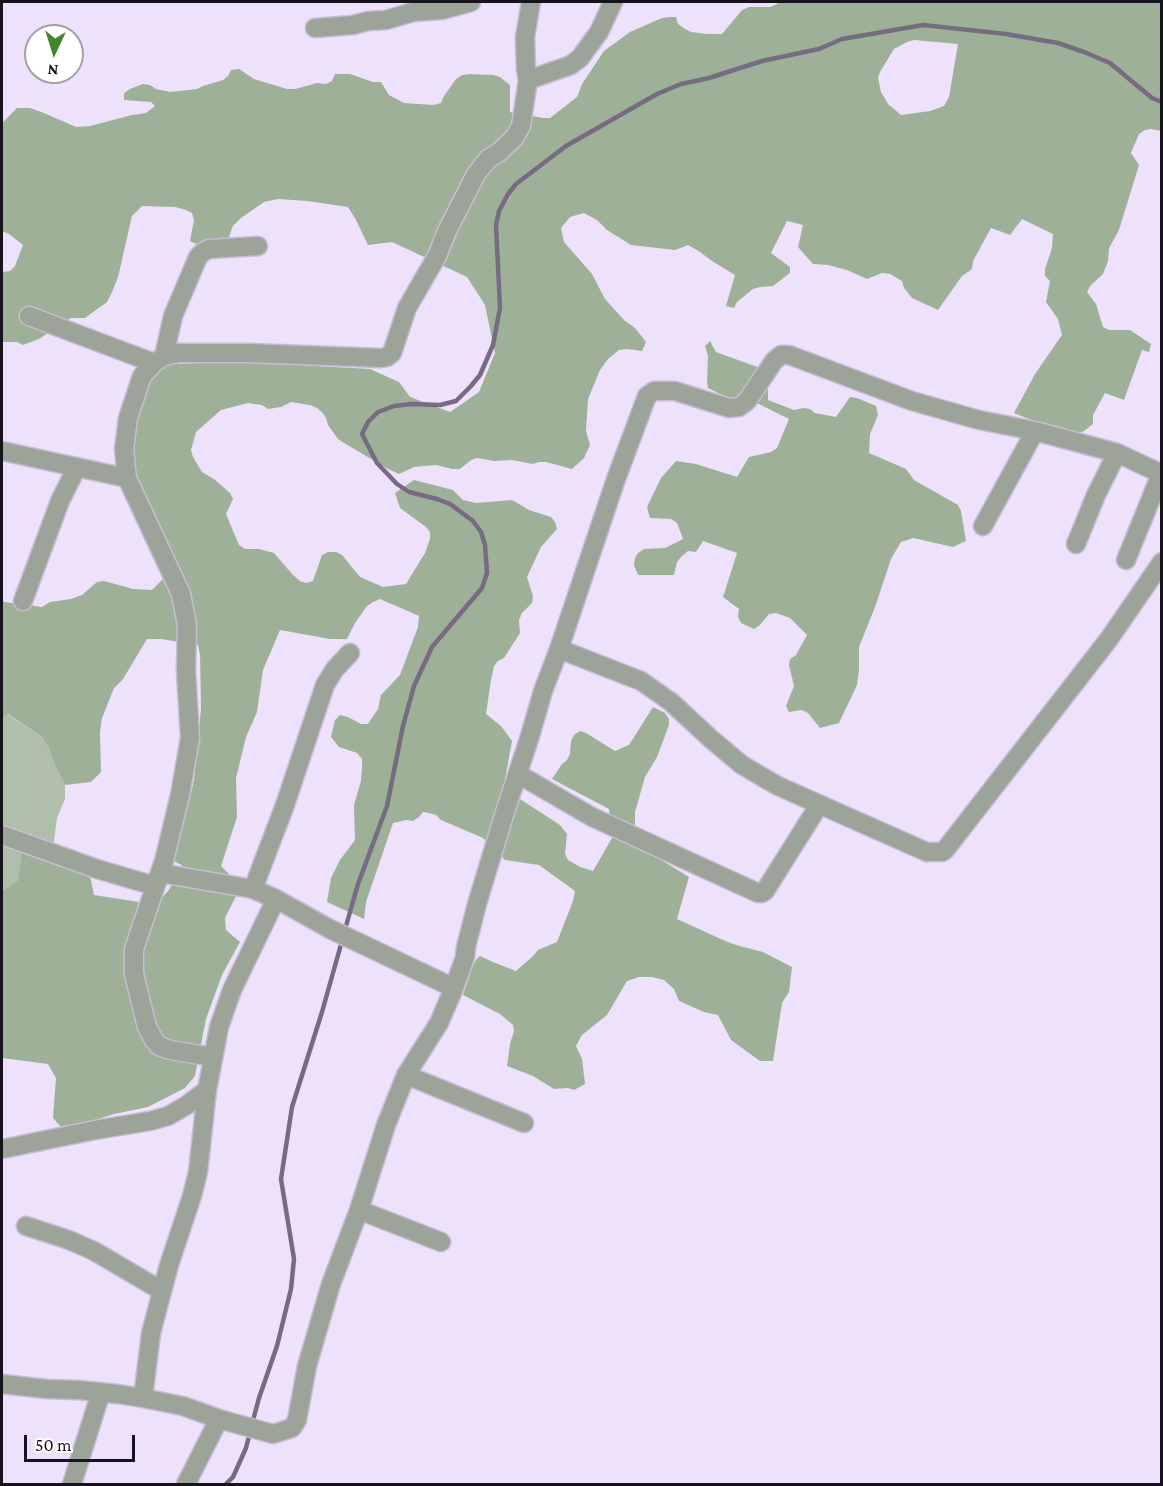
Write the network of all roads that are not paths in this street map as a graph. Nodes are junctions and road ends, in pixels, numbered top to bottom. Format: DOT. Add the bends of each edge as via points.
graph roads {
  1 [pos="471,2"];
  2 [pos="531,2"];
  3 [pos="613,2"];
  4 [pos="443,6"];
  5 [pos="315,28"];
  6 [pos="528,80"];
  7 [pos="258,246"];
  8 [pos="29,316"];
  9 [pos="159,360"];
  10 [pos="1035,431"];
  11 [pos="2,451"];
  12 [pos="1117,453"];
  13 [pos="77,467"];
  14 [pos="1161,474"];
  15 [pos="127,478"];
  16 [pos="983,526"];
  17 [pos="1076,544"];
  18 [pos="1126,560"];
  19 [pos="1161,562"];
  20 [pos="23,601"];
  21 [pos="559,649"];
  22 [pos="350,653"];
  23 [pos="518,774"];
  24 [pos="819,805"];
  25 [pos="2,835"];
  26 [pos="157,879"];
  27 [pos="253,889"];
  28 [pos="276,899"];
  29 [pos="454,988"];
  30 [pos="213,1057"];
  31 [pos="406,1075"];
  32 [pos="207,1090"];
  33 [pos="524,1123"];
  34 [pos="2,1149"];
  35 [pos="359,1210"];
  36 [pos="26,1226"];
  37 [pos="441,1242"];
  38 [pos="162,1291"];
  39 [pos="2,1384"];
  40 [pos="101,1392"];
  41 [pos="143,1398"];
  42 [pos="219,1419"];
  43 [pos="72,1485"];
  44 [pos="186,1485"];
  1 -- 4 [label="street"];
  2 -- 6 [label="street" via="525,37"];
  3 -- 6 [label="street" via="599,32 580,58"];
  4 -- 5 [label="street" via="386,20"];
  6 -- 9 [label="street" via="521,126 514,138 476,174 407,308 392,353 387,357 179,353"];
  7 -- 9 [label="street" via="209,249 198,257"];
  8 -- 9 [label="street"];
  9 -- 15 [label="street" via="142,376 128,418 124,449"];
  10 -- 12 [label="street"];
  10 -- 16 [label="street"];
  10 -- 21 [label="street" via="912,401 789,355 781,355 774,362 739,407 729,408 675,391 654,391 647,396 616,478"];
  11 -- 13 [label="street"];
  12 -- 14 [label="street"];
  12 -- 17 [label="street"];
  13 -- 15 [label="street"];
  13 -- 20 [label="street" via="60,501"];
  14 -- 18 [label="street"];
  15 -- 26 [label="street" via="181,594 187,625 190,738 173,828"];
  19 -- 24 [label="street" via="1109,639 945,850 920,849"];
  21 -- 23 [label="street"];
  21 -- 24 [label="street" via="641,681 671,702 742,765"];
  22 -- 27 [label="street" via="325,685"];
  23 -- 24 [label="street" via="592,817 759,893 765,891"];
  23 -- 29 [label="street"];
  25 -- 26 [label="street" via="97,869"];
  26 -- 27 [label="street"];
  26 -- 30 [label="street" via="134,949 134,974 147,1027 159,1046"];
  27 -- 28 [label="street"];
  28 -- 29 [label="street"];
  28 -- 30 [label="street" via="232,990"];
  29 -- 31 [label="street" via="439,1023"];
  30 -- 32 [label="street"];
  31 -- 33 [label="street"];
  31 -- 35 [label="street"];
  32 -- 34 [label="street" via="168,1116 150,1122"];
  32 -- 38 [label="street" via="198,1172"];
  35 -- 37 [label="street"];
  35 -- 42 [label="street" via="331,1284 292,1428 273,1434"];
  36 -- 38 [label="street" via="94,1251"];
  38 -- 41 [label="street" via="151,1333"];
  39 -- 40 [label="street"];
  40 -- 41 [label="street"];
  40 -- 43 [label="street"];
  41 -- 42 [label="street"];
  42 -- 44 [label="street"];
}
